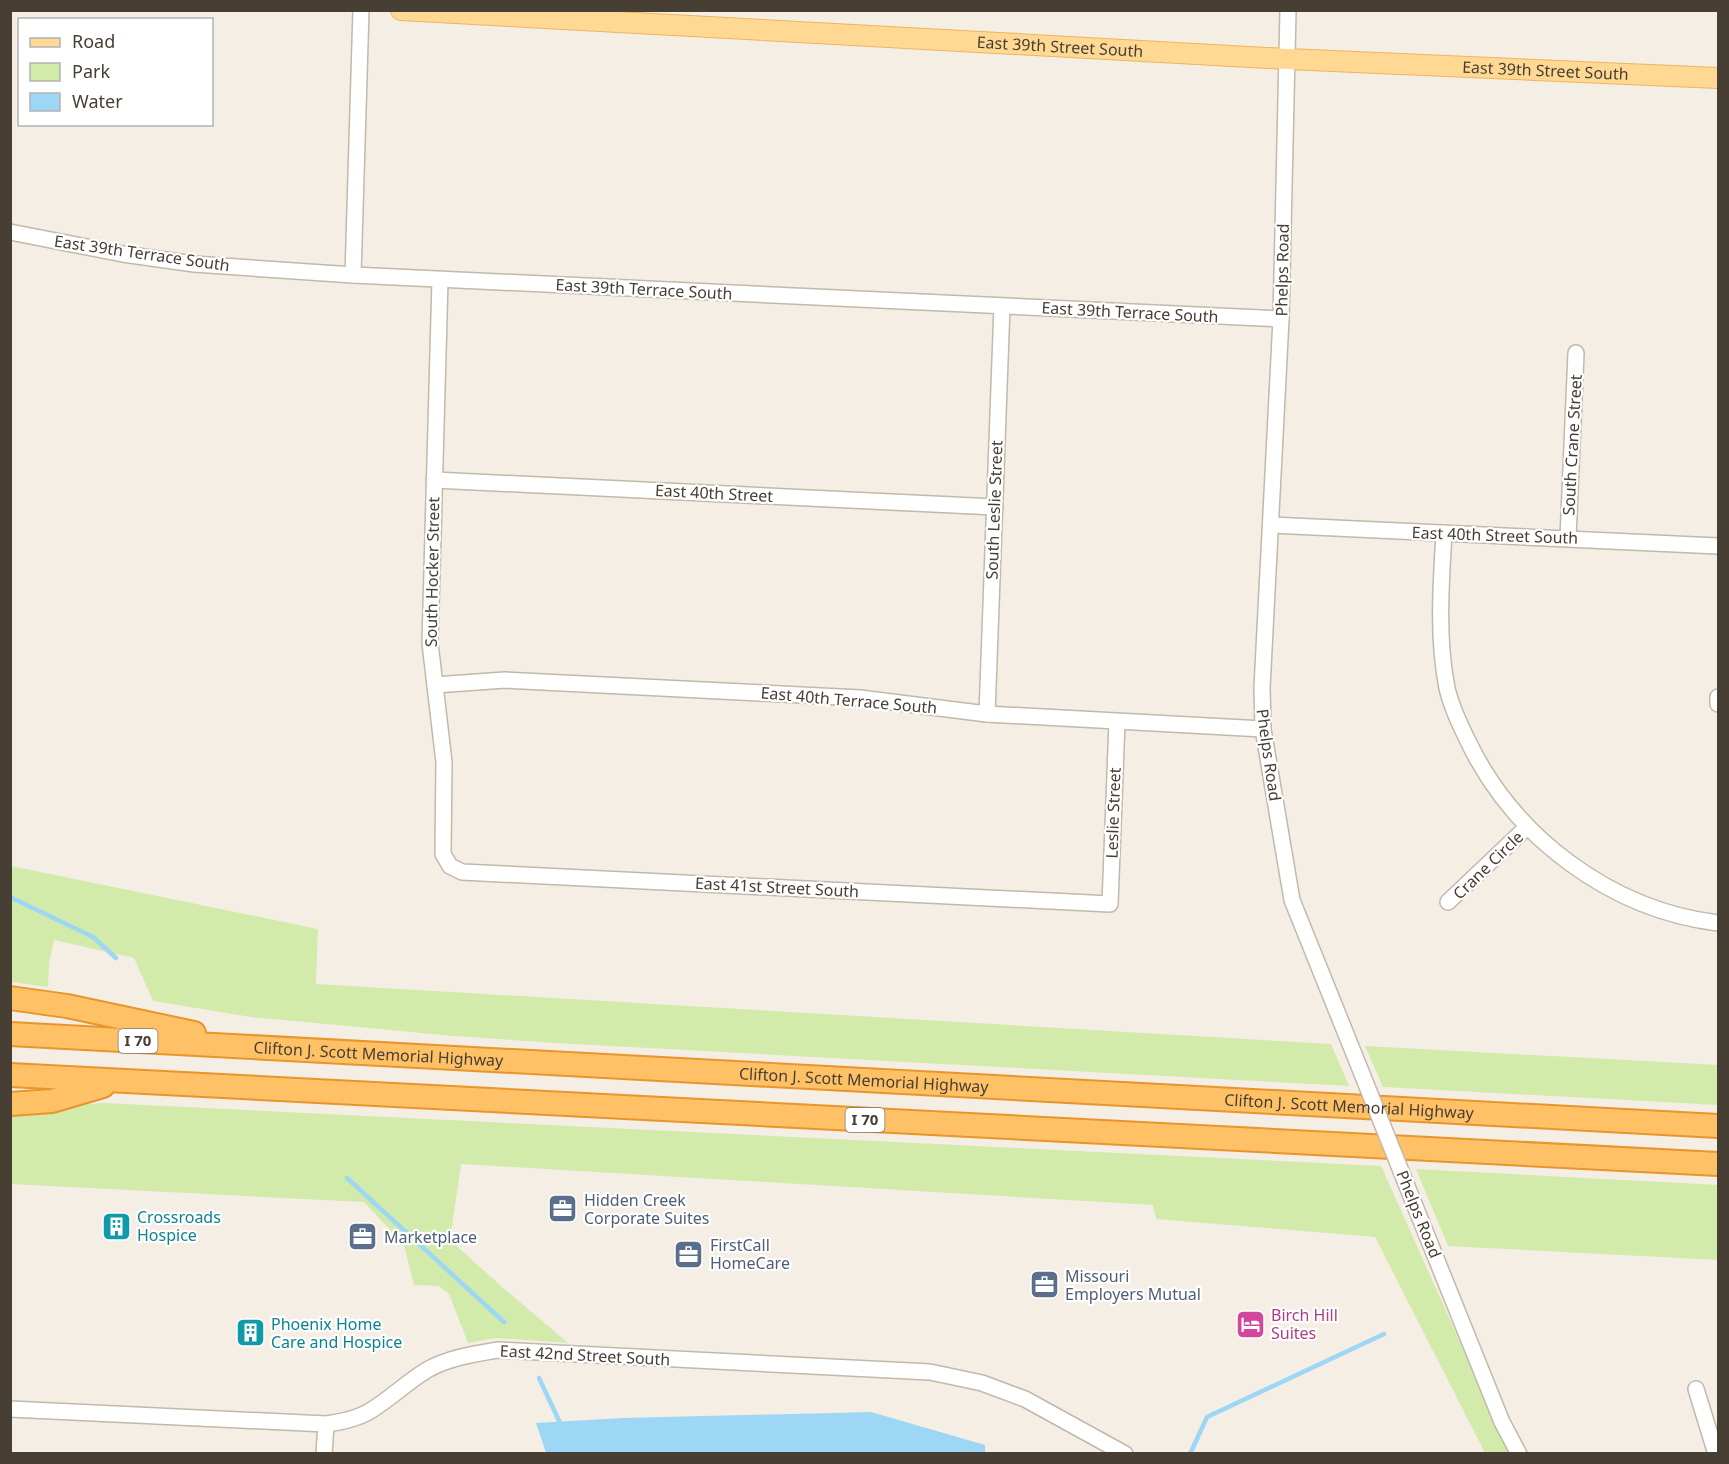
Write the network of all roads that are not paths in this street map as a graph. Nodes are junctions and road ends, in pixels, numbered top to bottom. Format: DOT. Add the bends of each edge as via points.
graph roads {
  1 [pos="361,10"];
  2 [pos="401,10"];
  3 [pos="1288,10"];
  4 [pos="1287,59"];
  5 [pos="1719,78"];
  6 [pos="10,232"];
  7 [pos="353,275"];
  8 [pos="440,280"];
  9 [pos="1002,306"];
  10 [pos="1281,319"];
  11 [pos="1576,353"];
  12 [pos="434,480"];
  13 [pos="995,507"];
  14 [pos="1271,525"];
  15 [pos="1444,533"];
  16 [pos="1568,538"];
  17 [pos="1719,546"];
  18 [pos="435,685"];
  19 [pos="1719,697"];
  20 [pos="1718,704"];
  21 [pos="987,714"];
  22 [pos="1117,722"];
  23 [pos="1263,729"];
  24 [pos="1527,827"];
  25 [pos="447,863"];
  26 [pos="1448,902"];
  27 [pos="1110,904"];
  28 [pos="1719,923"];
  29 [pos="10,998"];
  30 [pos="10,1034"];
  31 [pos="266,1048"];
  32 [pos="10,1075"];
  33 [pos="123,1081"];
  34 [pos="10,1104"];
  35 [pos="1719,1126"];
  36 [pos="1719,1164"];
  37 [pos="1696,1389"];
  38 [pos="10,1409"];
  39 [pos="326,1424"];
  40 [pos="324,1454"];
  41 [pos="1125,1454"];
  42 [pos="1519,1454"];
  43 [pos="1716,1454"];
  1 -- 7 [label="street"];
  2 -- 4 [label="main road, East 39th Street South"];
  3 -- 4 [label="street, Phelps Road"];
  4 -- 5 [label="main road, East 39th Street South"];
  4 -- 10 [label="street, Phelps Road"];
  6 -- 7 [label="street, East 39th Terrace South" via="194,264"];
  7 -- 8 [label="street, East 39th Terrace South"];
  8 -- 9 [label="street, East 39th Terrace South"];
  8 -- 12 [label="street, South Hocker Street"];
  9 -- 10 [label="street, East 39th Terrace South"];
  9 -- 13 [label="street, South Leslie Street"];
  10 -- 14 [label="street, Phelps Road"];
  11 -- 16 [label="street, South Crane Street"];
  12 -- 13 [label="street, East 40th Street"];
  12 -- 18 [label="street, South Hocker Street" via="430,643"];
  13 -- 21 [label="street, South Leslie Street"];
  14 -- 15 [label="street, East 40th Street South"];
  14 -- 23 [label="street, Phelps Road"];
  15 -- 16 [label="street, East 40th Street South"];
  15 -- 24 [label="street" via="1441,608 1448,689 1475,757"];
  16 -- 17 [label="street, East 40th Street South"];
  18 -- 21 [label="street, East 40th Terrace South" via="506,680 860,698"];
  18 -- 25 [label="street, South Hocker Street" via="444,762 442,843"];
  19 -- 20 [label="street"];
  21 -- 22 [label="street, East 40th Terrace South"];
  22 -- 23 [label="street, East 40th Terrace South"];
  22 -- 27 [label="street, Leslie Street"];
  23 -- 42 [label="street, Phelps Road, bridge" via="1292,900"];
  24 -- 26 [label="street, Crane Circle"];
  24 -- 28 [label="street" via="1584,873 1624,895 1658,909"];
  25 -- 27 [label="street, East 41st Street South" via="462,872"];
  29 -- 31 [label="highway" via="67,1006"];
  30 -- 31 [label="highway, Clifton J. Scott Memorial Highway / I 70"];
  31 -- 35 [label="highway, Clifton J. Scott Memorial Highway / I 70"];
  32 -- 33 [label="highway, I 70"];
  33 -- 34 [label="highway" via="52,1101"];
  33 -- 36 [label="highway, I 70"];
  37 -- 43 [label="street"];
  38 -- 39 [label="street, East 42nd Street South"];
  39 -- 40 [label="street"];
  39 -- 41 [label="street, East 42nd Street South" via="369,1412 427,1370 472,1354 498,1350 930,1372 982,1383 1025,1399"];
}
